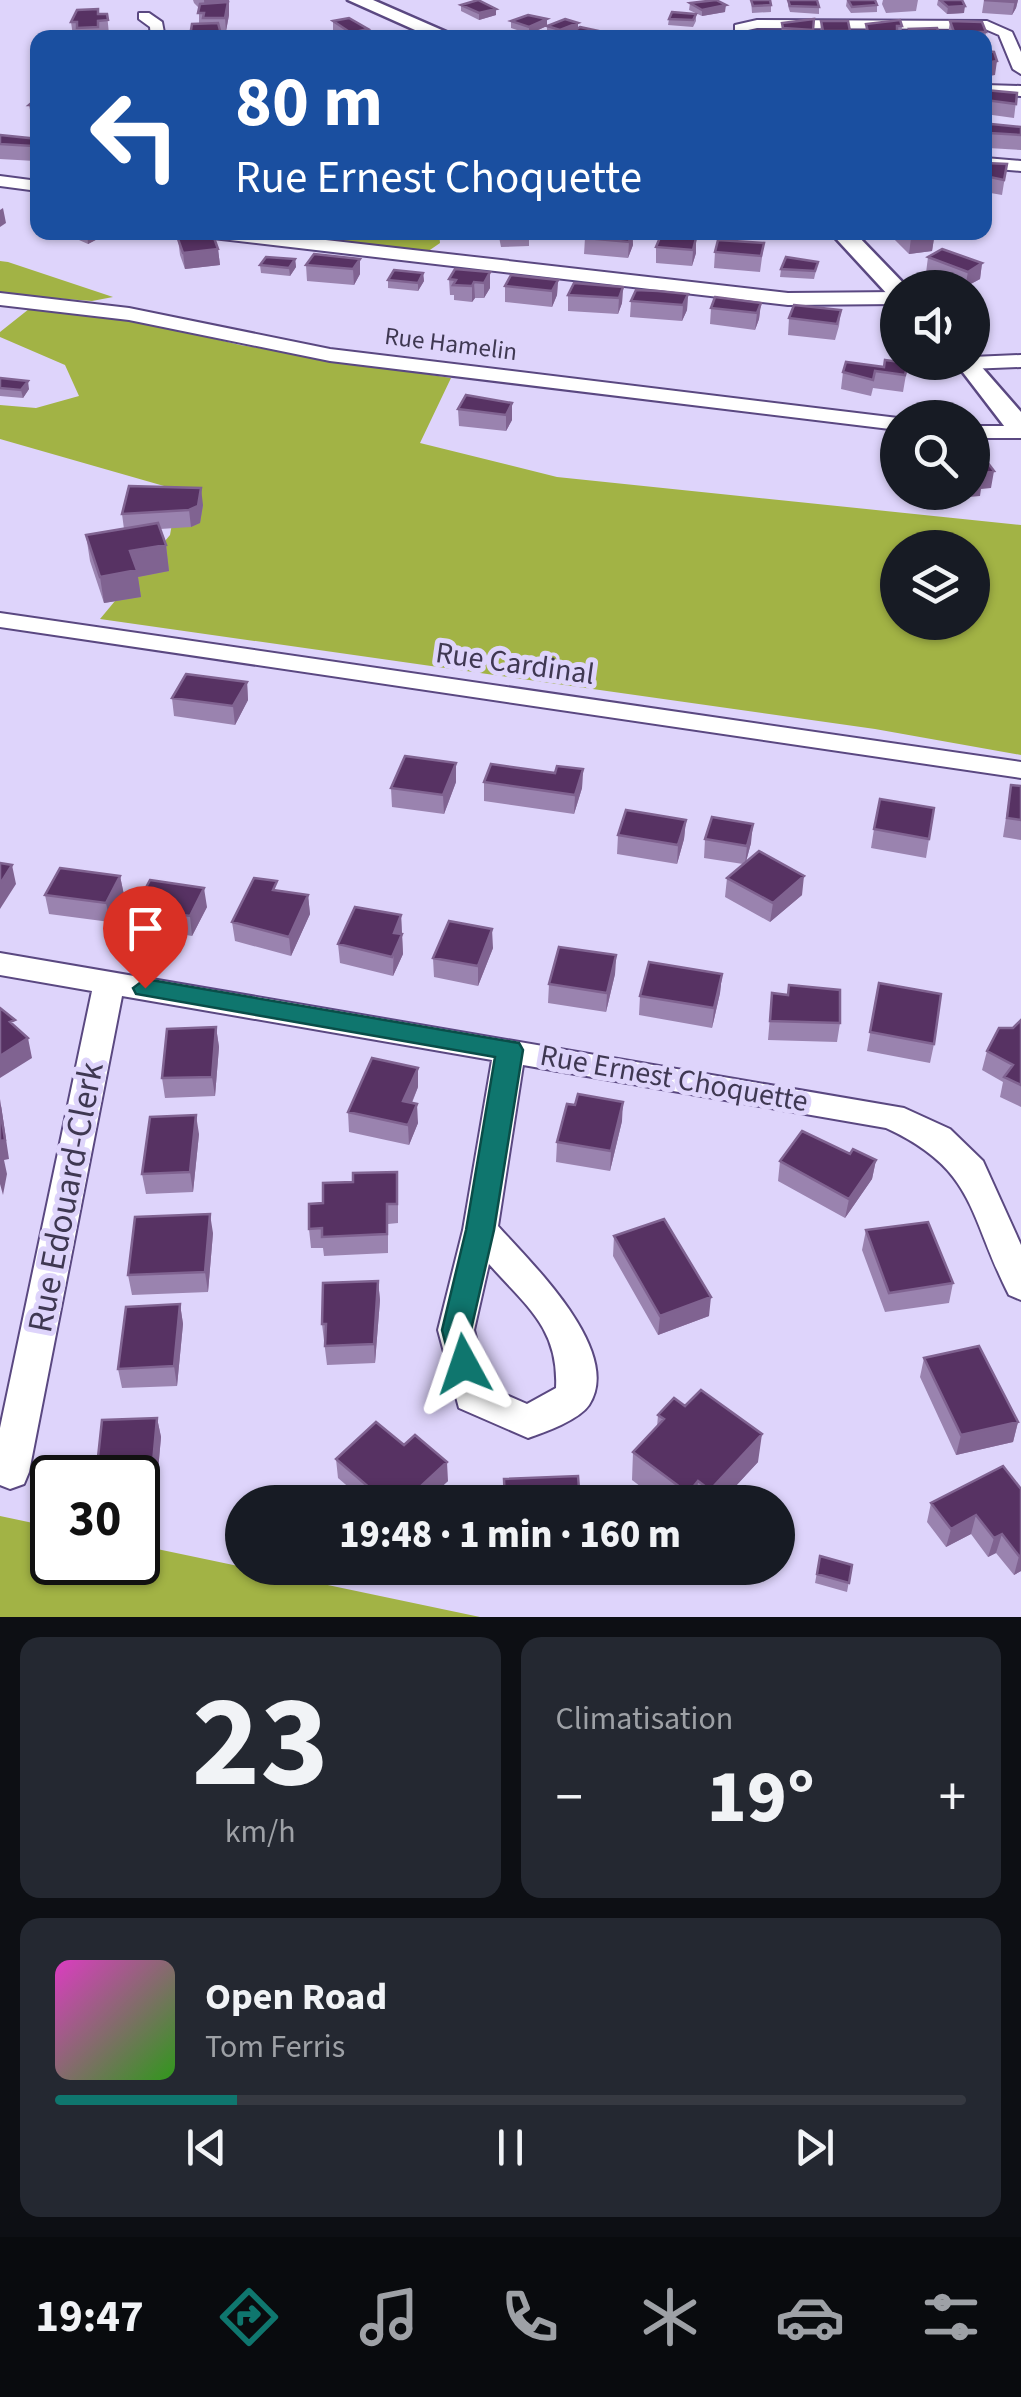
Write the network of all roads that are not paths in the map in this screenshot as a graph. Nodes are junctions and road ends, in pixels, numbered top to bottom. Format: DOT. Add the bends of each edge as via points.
graph roads {
  1 [pos="357,0"];
  2 [pos="144,16"];
  3 [pos="157,30"];
  4 [pos="430,30"];
  5 [pos="741,30"];
  6 [pos="1021,69"];
  7 [pos="992,90"];
  8 [pos="1021,91"];
  9 [pos="992,164"];
  10 [pos="1021,166"];
  11 [pos="0,181"];
  12 [pos="30,185"];
  13 [pos="310,240"];
  14 [pos="449,240"];
  15 [pos="848,240"];
  16 [pos="444,260"];
  17 [pos="880,274"];
  18 [pos="880,295"];
  19 [pos="0,299"];
  20 [pos="1021,361"];
  21 [pos="990,362"];
  22 [pos="981,380"];
  23 [pos="880,422"];
  24 [pos="1021,430"];
  25 [pos="990,431"];
  26 [pos="0,620"];
  27 [pos="1021,770"];
  28 [pos="0,964"];
  29 [pos="109,982"];
  30 [pos="510,1050"];
  31 [pos="480,1230"];
  32 [pos="1021,1285"];
  33 [pos="10,1472"];
  1 -- 4 [label="street"];
  2 -- 3 [label="street"];
  5 -- 6 [label="street" via="761,24 983,25 1005,32"];
  7 -- 8 [label="street"];
  9 -- 10 [label="street"];
  11 -- 12 [label="street"];
  13 -- 16 [label="street"];
  14 -- 16 [label="street"];
  15 -- 17 [label="street"];
  16 -- 18 [label="street" via="806,300"];
  19 -- 23 [label="street, Rue Hamelin" via="129,314 330,355"];
  20 -- 21 [label="street"];
  22 -- 24 [label="street"];
  24 -- 25 [label="street"];
  26 -- 27 [label="street, Rue Cardinal"];
  28 -- 29 [label="street, Rue Ernest Choquette"];
  29 -- 30 [label="street, Rue Ernest Choquette"];
  29 -- 33 [label="street, Rue Edouard-Clerk"];
  30 -- 31 [label="street"];
  30 -- 32 [label="street, Rue Ernest Choquette" via="892,1118 938,1138 971,1170"];
  31 -- 31 [label="street" via="456,1330 472,1397 528,1422 574,1397 576,1358 556,1315"];
}
